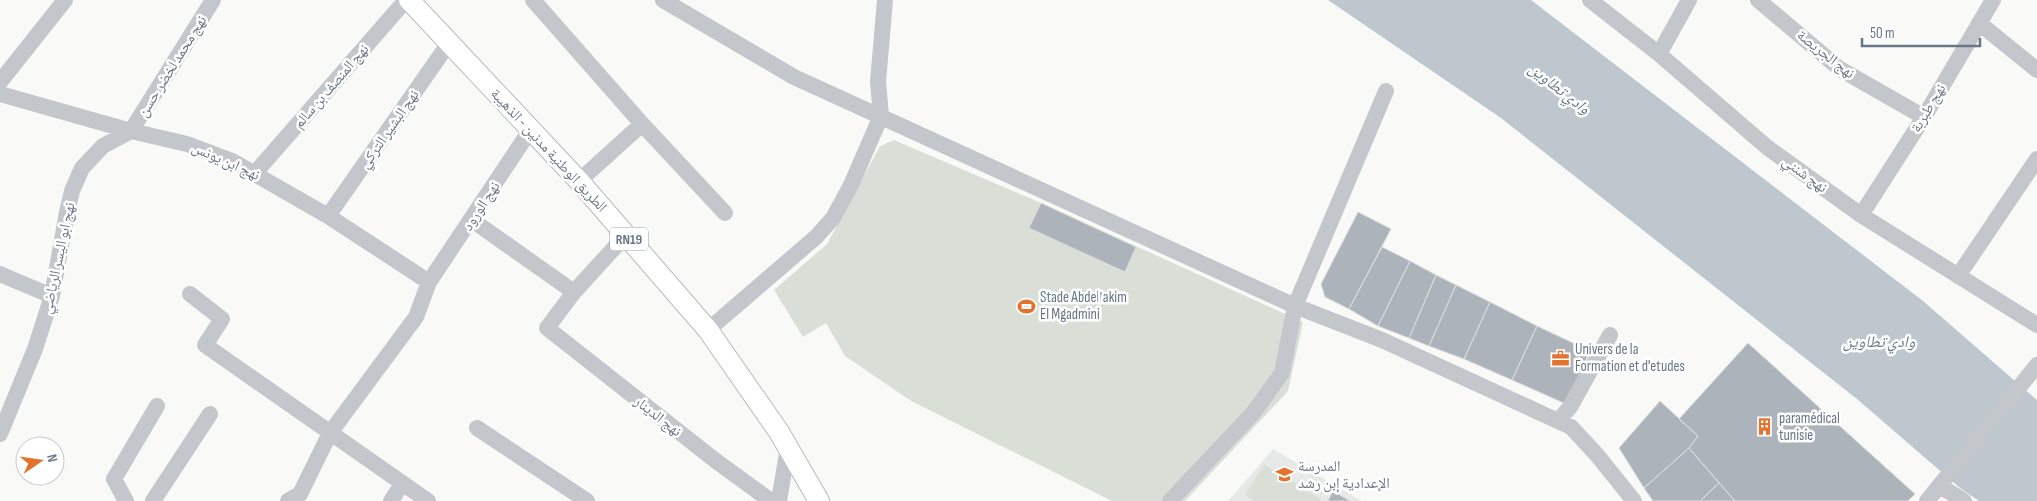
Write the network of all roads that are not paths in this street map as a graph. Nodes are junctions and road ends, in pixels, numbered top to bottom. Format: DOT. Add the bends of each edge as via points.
graph roads {
  1 [pos="65,0"];
  2 [pos="213,0"];
  3 [pos="407,0"];
  4 [pos="533,0"];
  5 [pos="663,0"];
  6 [pos="885,0"];
  7 [pos="1590,0"];
  8 [pos="1689,0"];
  9 [pos="1758,0"];
  10 [pos="1993,0"];
  11 [pos="1978,23"];
  12 [pos="449,43"];
  13 [pos="1659,54"];
  14 [pos="2037,70"];
  15 [pos="0,82"];
  16 [pos="1386,91"];
  17 [pos="0,94"];
  18 [pos="881,116"];
  19 [pos="1924,117"];
  20 [pos="642,124"];
  21 [pos="531,129"];
  22 [pos="131,131"];
  23 [pos="2037,159"];
  24 [pos="255,173"];
  25 [pos="579,181"];
  26 [pos="725,213"];
  27 [pos="1861,214"];
  28 [pos="328,216"];
  29 [pos="472,220"];
  30 [pos="626,235"];
  31 [pos="0,274"];
  32 [pos="1958,276"];
  33 [pos="429,282"];
  34 [pos="574,292"];
  35 [pos="190,294"];
  36 [pos="52,296"];
  37 [pos="1295,306"];
  38 [pos="2037,325"];
  39 [pos="708,330"];
  40 [pos="1610,335"];
  41 [pos="2037,365"];
  42 [pos="156,406"];
  43 [pos="210,414"];
  44 [pos="1558,421"];
  45 [pos="477,428"];
  46 [pos="330,433"];
  47 [pos="0,434"];
  48 [pos="788,447"];
  49 [pos="402,484"];
  50 [pos="1940,486"];
  51 [pos="126,501"];
  52 [pos="152,501"];
  53 [pos="288,501"];
  54 [pos="391,501"];
  55 [pos="428,501"];
  56 [pos="587,501"];
  57 [pos="771,501"];
  58 [pos="779,501"];
  59 [pos="819,501"];
  60 [pos="1170,501"];
  61 [pos="1634,501"];
  62 [pos="1927,501"];
  63 [pos="1964,501"];
  1 -- 15 [label="street"];
  2 -- 22 [label="street, نهج محمد لخضر حسن"];
  3 -- 12 [label="main road, الطريق الوطنية مدنين - الذهيبة / RN19"];
  3 -- 24 [label="street, نهج المنصف بن سالم"];
  4 -- 20 [label="street"];
  5 -- 18 [label="street" via="794,77"];
  6 -- 18 [label="street" via="878,82"];
  7 -- 13 [label="street, نهج شنني"];
  8 -- 13 [label="street"];
  9 -- 19 [label="street, نهج الجريصة" via="1840,69"];
  10 -- 11 [label="street, نهج طبربة"];
  11 -- 14 [label="street"];
  11 -- 19 [label="street, نهج طبربة"];
  12 -- 21 [label="main road, الطريق الوطنية مدنين - الذهيبة / RN19"];
  12 -- 28 [label="street, نهج البشير التركي"];
  13 -- 27 [label="street, نهج شنني" via="1768,148"];
  16 -- 37 [label="street"];
  17 -- 22 [label="street, نهج ابن يونس"];
  18 -- 37 [label="street"];
  18 -- 39 [label="street" via="833,218 816,237"];
  19 -- 27 [label="street, نهج طبربة"];
  20 -- 25 [label="street"];
  20 -- 26 [label="street"];
  21 -- 25 [label="main road, الطريق الوطنية مدنين - الذهيبة / RN19"];
  21 -- 29 [label="street, نهج الورود"];
  22 -- 24 [label="street, نهج ابن يونس" via="187,144"];
  22 -- 36 [label="street, نهج ابو اليسر الرياضي" via="102,146 82,168 67,212"];
  23 -- 32 [label="street"];
  24 -- 28 [label="street, نهج ابن يونس"];
  25 -- 30 [label="main road, الطريق الوطنية مدنين - الذهيبة / RN19"];
  27 -- 32 [label="street, نهج شنني"];
  28 -- 33 [label="street, نهج ابن يونس"];
  29 -- 33 [label="street, نهج الورود"];
  29 -- 34 [label="street"];
  30 -- 34 [label="street"];
  30 -- 39 [label="main road, الطريق الوطنية مدنين - الذهيبة / RN19"];
  31 -- 36 [label="street"];
  32 -- 38 [label="street, نهج شنني"];
  33 -- 46 [label="street, نهج الورود" via="416,317"];
  34 -- 57 [label="street, نهج الدينار" via="547,328"];
  35 -- 46 [label="street" via="222,319 205,345"];
  36 -- 47 [label="street, نهج ابو اليسر الرياضي" via="35,350"];
  37 -- 44 [label="street" via="1382,340"];
  37 -- 60 [label="street" via="1282,373 1273,388"];
  39 -- 48 [label="main road, الطريق الوطنية مدنين - الذهيبة / RN19"];
  40 -- 44 [label="street" via="1570,408"];
  41 -- 50 [label="street"];
  42 -- 51 [label="street" via="114,479"];
  43 -- 52 [label="street"];
  44 -- 61 [label="street" via="1571,427"];
  45 -- 56 [label="street"];
  46 -- 49 [label="street"];
  46 -- 53 [label="street, نهج الورود" via="300,494"];
  48 -- 58 [label="street"];
  48 -- 59 [label="main road, الطريق الوطنية مدنين - الذهيبة / RN19"];
  49 -- 54 [label="street"];
  49 -- 55 [label="street"];
  50 -- 62 [label="street"];
  50 -- 63 [label="street"];
}
